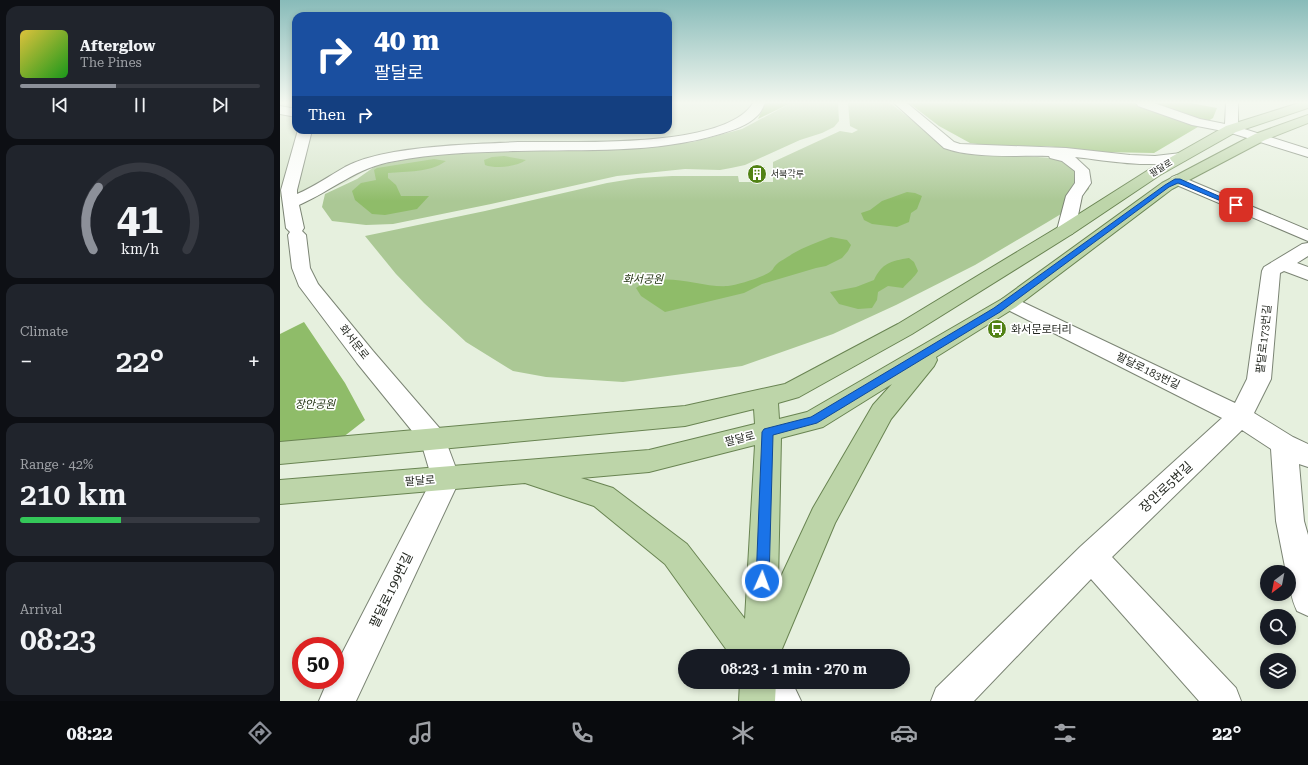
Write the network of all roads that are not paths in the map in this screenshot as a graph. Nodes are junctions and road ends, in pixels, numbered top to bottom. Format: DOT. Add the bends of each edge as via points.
graph roads {
  1 [pos="303,136"];
  2 [pos="698,136"];
  3 [pos="938,136"];
  4 [pos="1220,136"];
  5 [pos="1255,136"];
  6 [pos="1263,136"];
  7 [pos="1260,137"];
  8 [pos="1042,152"];
  9 [pos="1308,153"];
  10 [pos="1181,157"];
  11 [pos="1177,180"];
  12 [pos="286,195"];
  13 [pos="1066,230"];
  14 [pos="1308,236"];
  15 [pos="1308,248"];
  16 [pos="1283,264"];
  17 [pos="1308,274"];
  18 [pos="1009,303"];
  19 [pos="939,346"];
  20 [pos="764,398"];
  21 [pos="1240,416"];
  22 [pos="768,432"];
  23 [pos="433,438"];
  24 [pos="1296,450"];
  25 [pos="280,453"];
  26 [pos="524,472"];
  27 [pos="446,479"];
  28 [pos="280,492"];
  29 [pos="1091,557"];
  30 [pos="1308,600"];
  31 [pos="747,649"];
  32 [pos="761,649"];
  33 [pos="764,649"];
  34 [pos="758,689"];
  35 [pos="776,689"];
  36 [pos="337,701"];
  37 [pos="757,701"];
  38 [pos="783,701"];
  39 [pos="949,701"];
  40 [pos="1223,701"];
  1 -- 12 [label="street, 화서문로"];
  2 -- 12 [label="street" via="620,145 467,149 395,157 369,162 344,173 320,190"];
  3 -- 8 [label="street" via="949,145 968,150"];
  4 -- 10 [label="main road, 팔달로"];
  5 -- 7 [label="street"];
  6 -- 7 [label="main road, 팔달로"];
  7 -- 9 [label="street"];
  7 -- 11 [label="main road, 팔달로"];
  8 -- 10 [label="street" via="1155,160"];
  8 -- 13 [label="street" via="1067,158 1082,170 1083,183 1074,196"];
  10 -- 13 [label="main road, 팔달로"];
  11 -- 14 [label="street"];
  11 -- 18 [label="main road, 팔달로"];
  12 -- 23 [label="street, 화서문로" via="302,268 309,286"];
  13 -- 20 [label="main road, 팔달로" via="905,329 791,391"];
  15 -- 16 [label="street, 팔달로173번길"];
  16 -- 17 [label="street"];
  16 -- 21 [label="street, 팔달로173번길" via="1272,271 1259,379"];
  18 -- 19 [label="main road, 팔달로"];
  18 -- 21 [label="street, 팔달로183번길"];
  19 -- 22 [label="main road, 팔달로" via="814,420"];
  19 -- 33 [label="main road" via="882,412 823,517"];
  20 -- 22 [label="main road"];
  20 -- 23 [label="main road" via="685,416"];
  21 -- 24 [label="street, 팔달로183번길"];
  21 -- 29 [label="street, 장안로5번길"];
  22 -- 26 [label="main road, 팔달로" via="649,461"];
  22 -- 32 [label="main road"];
  23 -- 25 [label="main road"];
  23 -- 27 [label="street"];
  24 -- 30 [label="street, 팔달로183번길" via="1290,521"];
  26 -- 27 [label="main road, 팔달로"];
  26 -- 31 [label="main road" via="603,497 670,549"];
  27 -- 28 [label="main road, 팔달로"];
  27 -- 36 [label="street, 팔달로199번길"];
  29 -- 39 [label="street, 장안로5번길"];
  29 -- 40 [label="street"];
  34 -- 37 [label="main road"];
  35 -- 38 [label="street"];
}
